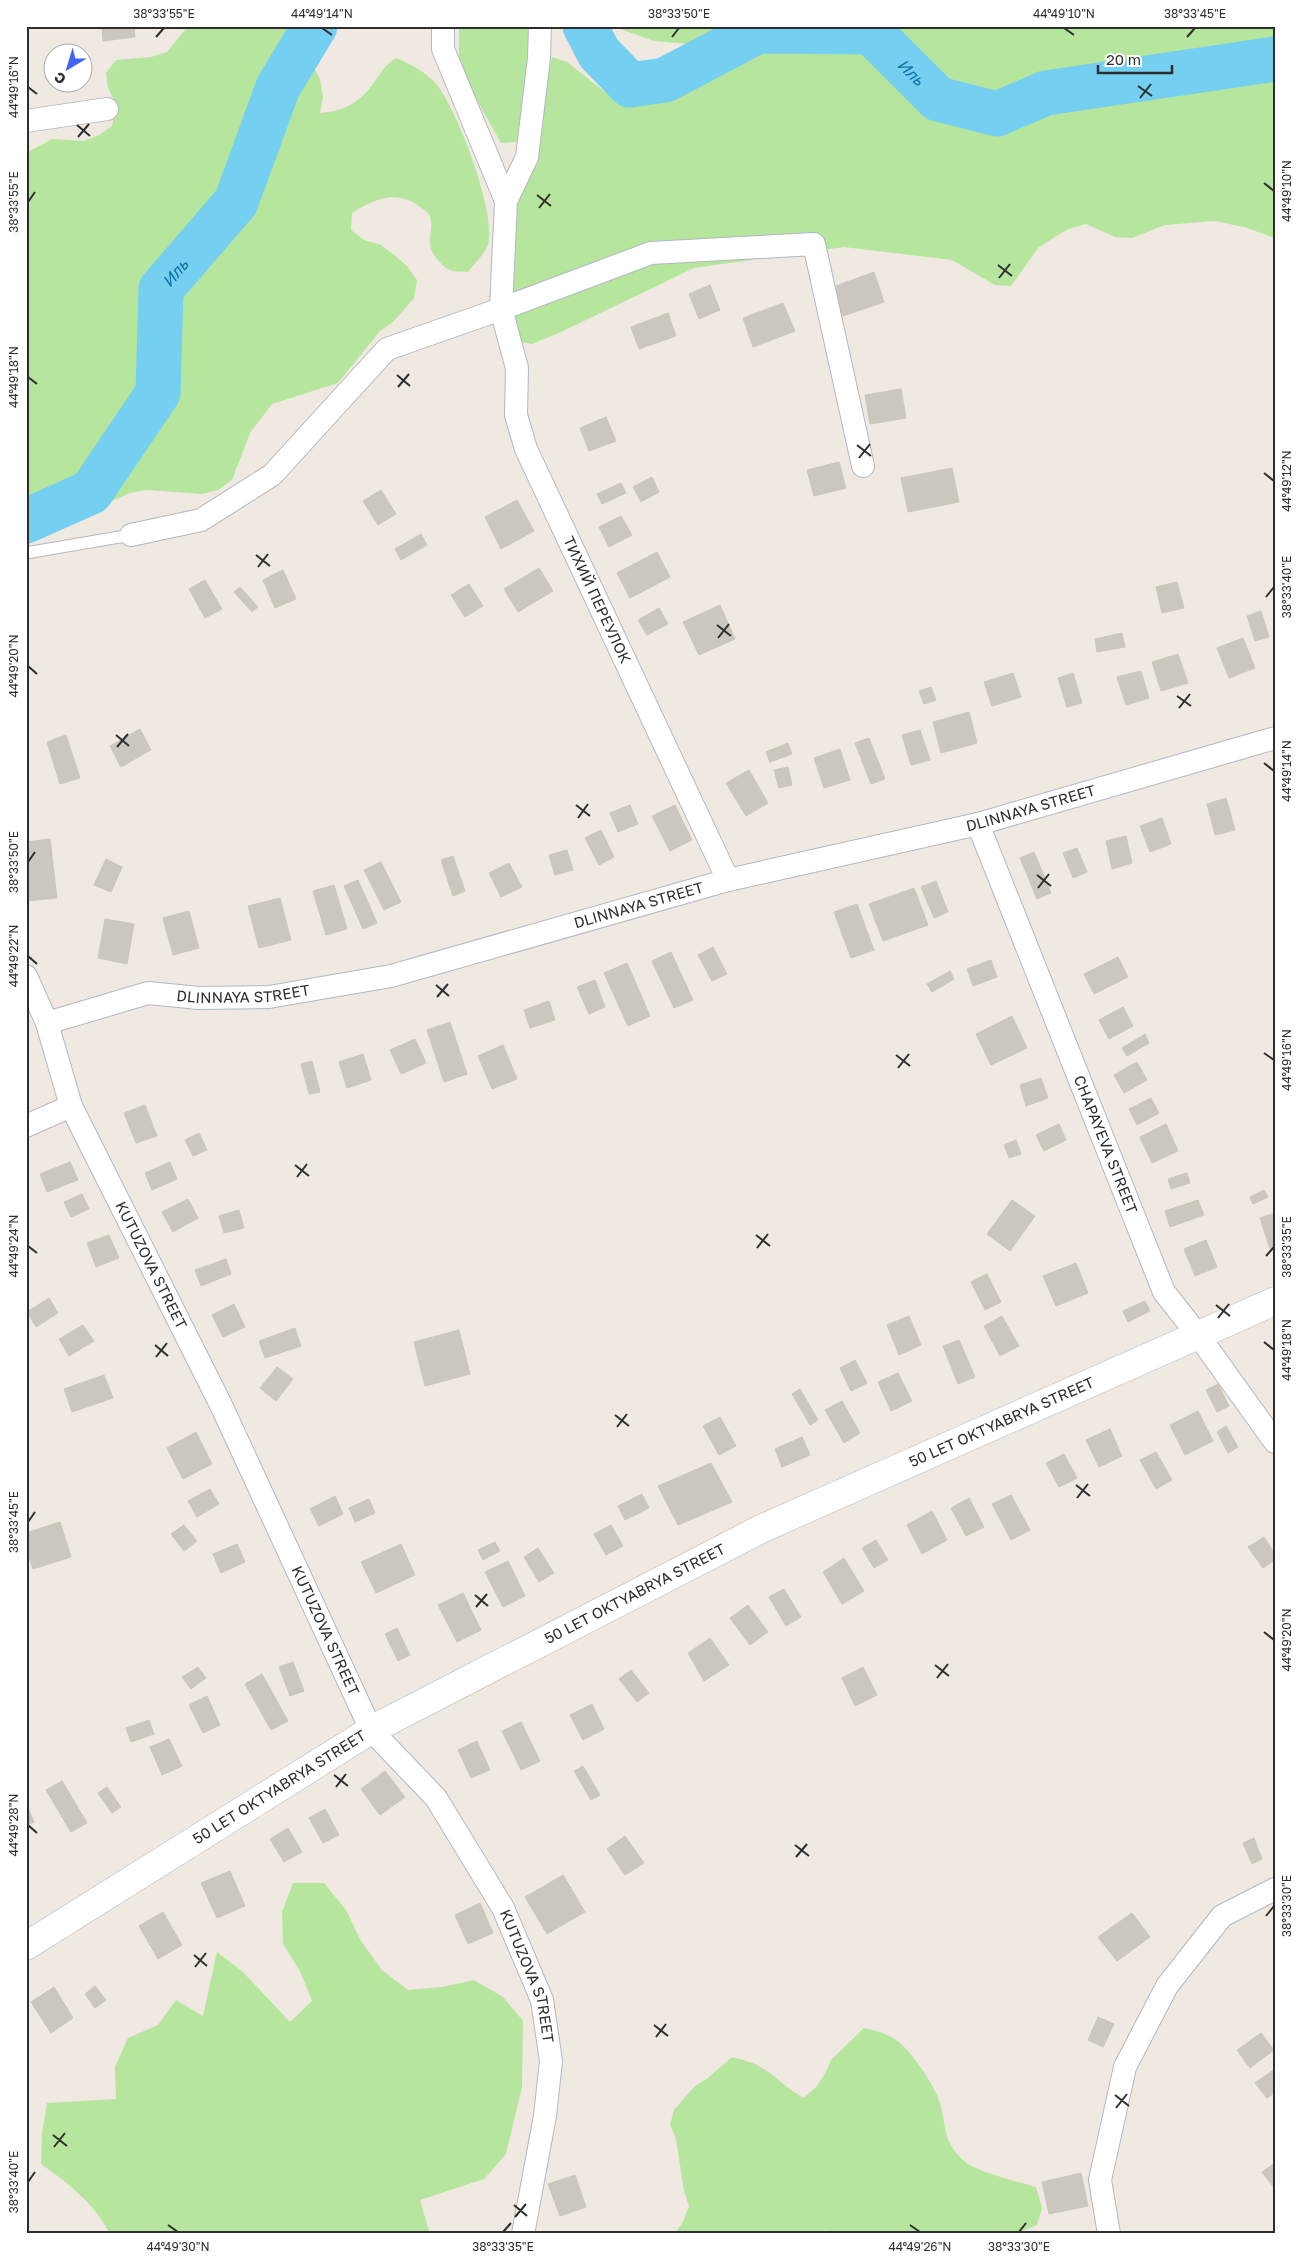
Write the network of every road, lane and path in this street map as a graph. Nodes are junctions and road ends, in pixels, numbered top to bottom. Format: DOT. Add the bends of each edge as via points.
graph roads {
  1 [pos="443,26"];
  2 [pos="540,26"];
  3 [pos="106,109"];
  4 [pos="26,121"];
  5 [pos="506,201"];
  6 [pos="502,309"];
  7 [pos="863,466"];
  8 [pos="131,534"];
  9 [pos="26,552"];
  10 [pos="1275,738"];
  11 [pos="978,824"];
  12 [pos="728,880"];
  13 [pos="26,976"];
  14 [pos="47,1023"];
  15 [pos="71,1106"];
  16 [pos="26,1126"];
  17 [pos="1275,1301"];
  18 [pos="1198,1335"];
  19 [pos="1275,1442"];
  20 [pos="371,1730"];
  21 [pos="1275,1889"];
  22 [pos="26,1946"];
  23 [pos="523,2234"];
  24 [pos="1109,2234"];
  1 -- 5 [label="street" via="443,49"];
  2 -- 5 [label="street" via="527,157"];
  3 -- 4 [label="street"];
  5 -- 6 [label="street, ТИХИЙ ПЕРЕУЛОК"];
  6 -- 7 [label="street" via="651,253 814,244"];
  6 -- 8 [label="street" via="387,349 272,474 201,520"];
  6 -- 12 [label="street, ТИХИЙ ПЕРЕУЛОК" via="517,368 516,415 526,448"];
  8 -- 9 [label="lane"];
  10 -- 11 [label="street, DLINNAYA STREET"];
  11 -- 12 [label="street, DLINNAYA STREET"];
  11 -- 18 [label="street, CHAPAYEVA STREET" via="1164,1292"];
  12 -- 14 [label="street, DLINNAYA STREET" via="391,976 269,997 199,998 148,993"];
  13 -- 14 [label="street"];
  14 -- 15 [label="street, KUTUZOVA STREET"];
  15 -- 16 [label="street"];
  15 -- 20 [label="street, KUTUZOVA STREET" via="221,1405"];
  17 -- 18 [label="street, 50 LET OKTYABRYA STREET"];
  18 -- 19 [label="street, CHAPAYEVA STREET"];
  18 -- 20 [label="street, 50 LET OKTYABRYA STREET" via="761,1529"];
  20 -- 22 [label="street, 50 LET OKTYABRYA STREET"];
  20 -- 23 [label="street, KUTUZOVA STREET" via="436,1798 503,1908 542,2000 552,2061"];
  21 -- 24 [label="street" via="1222,1916 1167,1986 1125,2067 1100,2180"];
}
